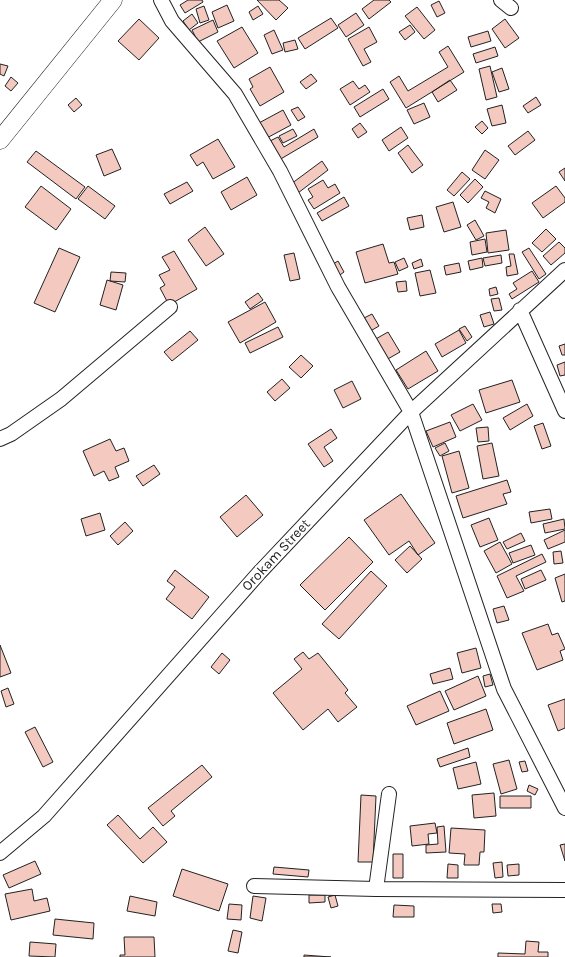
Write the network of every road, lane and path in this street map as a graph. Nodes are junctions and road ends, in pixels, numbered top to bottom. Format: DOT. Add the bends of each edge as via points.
graph roads {
  1 [pos="113,0"];
  2 [pos="161,0"];
  3 [pos="0,139"];
  4 [pos="565,270"];
  5 [pos="170,307"];
  6 [pos="520,310"];
  7 [pos="565,411"];
  8 [pos="411,412"];
  9 [pos="0,439"];
  10 [pos="389,794"];
  11 [pos="565,808"];
  12 [pos="0,853"];
  13 [pos="254,886"];
  14 [pos="376,889"];
  15 [pos="565,890"];
  1 -- 3 [label="main road"];
  2 -- 8 [label="street" via="172,20 235,94 280,171 338,287"];
  4 -- 6 [label="street, Orokam Street"];
  5 -- 9 [label="street" via="61,399"];
  6 -- 7 [label="street"];
  6 -- 8 [label="street, Orokam Street"];
  8 -- 11 [label="street" via="504,688"];
  8 -- 12 [label="street, Orokam Street" via="259,574 44,816"];
  10 -- 14 [label="street"];
  13 -- 14 [label="street"];
  14 -- 15 [label="street"];
}
